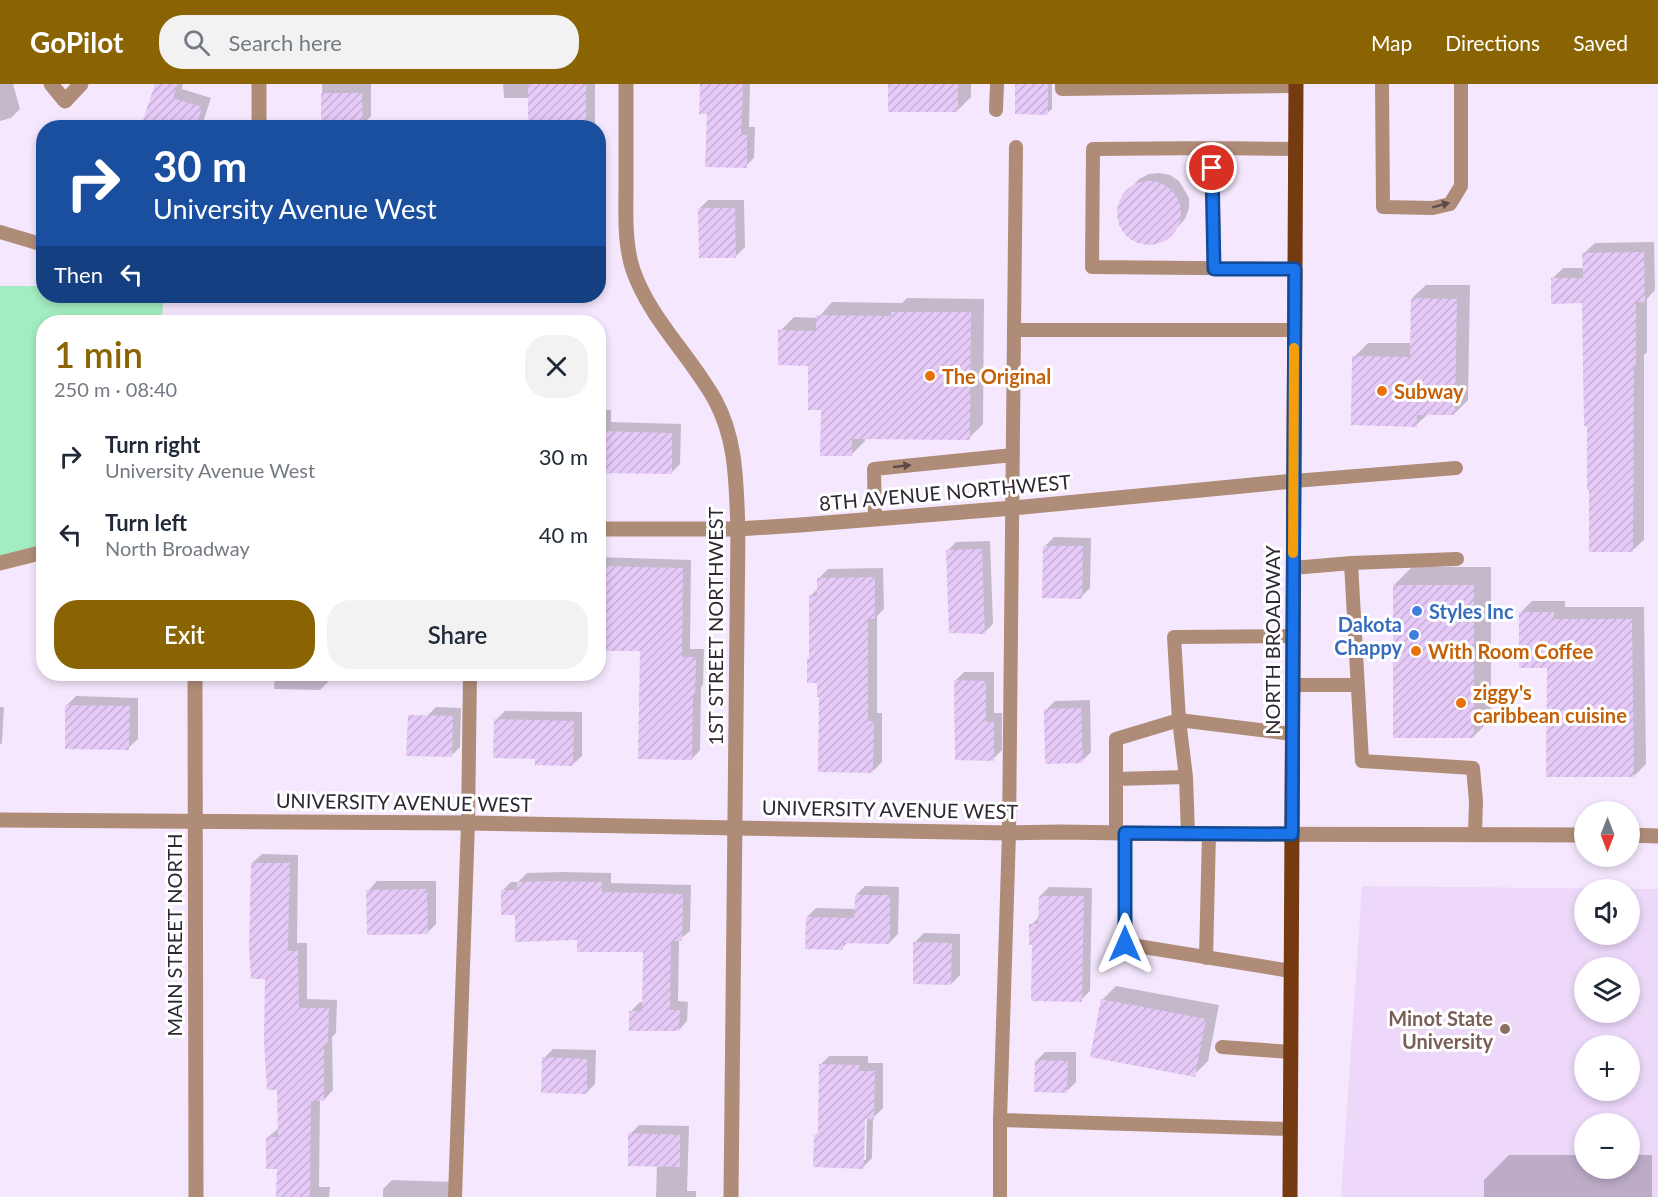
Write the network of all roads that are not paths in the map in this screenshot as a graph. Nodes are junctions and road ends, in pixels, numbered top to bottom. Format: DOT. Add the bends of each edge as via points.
graph roads {
  1 [pos="51,84"];
  2 [pos="81,84"];
  3 [pos="259,84"];
  4 [pos="626,84"];
  5 [pos="997,84"];
  6 [pos="1062,84"];
  7 [pos="1382,84"];
  8 [pos="1461,84"];
  9 [pos="1296,85"];
  10 [pos="996,110"];
  11 [pos="259,120"];
  12 [pos="1016,147"];
  13 [pos="1212,148"];
  14 [pos="1296,149"];
  15 [pos="0,232"];
  16 [pos="36,243"];
  17 [pos="1214,269"];
  18 [pos="1295,269"];
  19 [pos="1014,330"];
  20 [pos="1294,330"];
  21 [pos="1012,455"];
  22 [pos="1456,468"];
  23 [pos="1294,481"];
  24 [pos="1013,508"];
  25 [pos="874,519"];
  26 [pos="606,529"];
  27 [pos="738,529"];
  28 [pos="36,554"];
  29 [pos="1458,559"];
  30 [pos="0,563"];
  31 [pos="1351,563"];
  32 [pos="1293,568"];
  33 [pos="1293,636"];
  34 [pos="195,681"];
  35 [pos="470,681"];
  36 [pos="1292,685"];
  37 [pos="1358,685"];
  38 [pos="1179,720"];
  39 [pos="1292,734"];
  40 [pos="1186,777"];
  41 [pos="1116,779"];
  42 [pos="0,820"];
  43 [pos="195,821"];
  44 [pos="468,823"];
  45 [pos="735,828"];
  46 [pos="1120,832"];
  47 [pos="1009,833"];
  48 [pos="1188,834"];
  49 [pos="1209,834"];
  50 [pos="1292,834"];
  51 [pos="1475,834"];
  52 [pos="1574,835"];
  53 [pos="1640,835"];
  54 [pos="1658,836"];
  55 [pos="1206,958"];
  56 [pos="1291,971"];
  57 [pos="1222,1047"];
  58 [pos="1291,1052"];
  59 [pos="1000,1120"];
  60 [pos="1290,1129"];
  61 [pos="196,1197"];
  62 [pos="455,1197"];
  63 [pos="731,1197"];
  64 [pos="1000,1197"];
  65 [pos="1290,1197"];
  1 -- 2 [label="street" via="64,101"];
  3 -- 11 [label="street"];
  4 -- 27 [label="street, 1ST STREET NORTHWEST" via="626,203 632,267 646,302 710,392 726,426 736,473"];
  5 -- 10 [label="lane"];
  6 -- 9 [label="lane" via="1062,89"];
  7 -- 8 [label="lane, one-way" via="1383,207 1433,208 1450,204 1461,186"];
  9 -- 14 [label="main road, NORTH BROADWAY"];
  12 -- 19 [label="lane"];
  13 -- 14 [label="lane"];
  13 -- 17 [label="lane"];
  13 -- 17 [label="lane" via="1093,149 1092,267"];
  14 -- 18 [label="main road, NORTH BROADWAY"];
  15 -- 16 [label="lane"];
  17 -- 18 [label="lane"];
  18 -- 20 [label="main road, NORTH BROADWAY"];
  19 -- 20 [label="lane"];
  19 -- 21 [label="lane"];
  20 -- 23 [label="main road, NORTH BROADWAY"];
  21 -- 24 [label="lane"];
  25 -- 21 [label="lane, one-way" via="874,469"];
  22 -- 23 [label="lane"];
  23 -- 24 [label="street, 8TH AVENUE NORTHWEST"];
  23 -- 32 [label="main road, NORTH BROADWAY"];
  24 -- 25 [label="street, 8TH AVENUE NORTHWEST"];
  24 -- 47 [label="lane"];
  25 -- 27 [label="street, 8TH AVENUE NORTHWEST"];
  26 -- 27 [label="street, 8TH AVENUE NORTHWEST"];
  27 -- 45 [label="street, 1ST STREET NORTHWEST"];
  28 -- 30 [label="street"];
  29 -- 31 [label="lane"];
  31 -- 32 [label="lane"];
  31 -- 37 [label="lane"];
  32 -- 33 [label="main road, NORTH BROADWAY"];
  33 -- 36 [label="main road, NORTH BROADWAY"];
  33 -- 38 [label="lane" via="1174,637"];
  34 -- 43 [label="street, MAIN STREET NORTH"];
  35 -- 44 [label="lane"];
  36 -- 37 [label="lane"];
  36 -- 39 [label="main road, NORTH BROADWAY"];
  37 -- 51 [label="lane" via="1362,761 1473,768"];
  38 -- 39 [label="lane"];
  38 -- 40 [label="lane"];
  38 -- 41 [label="lane" via="1116,739"];
  39 -- 50 [label="main road, NORTH BROADWAY"];
  40 -- 41 [label="lane"];
  40 -- 48 [label="lane"];
  41 -- 46 [label="lane"];
  42 -- 43 [label="street, UNIVERSITY AVENUE WEST"];
  43 -- 44 [label="street, UNIVERSITY AVENUE WEST"];
  43 -- 61 [label="street, MAIN STREET NORTH"];
  44 -- 45 [label="street, UNIVERSITY AVENUE WEST"];
  44 -- 62 [label="lane"];
  45 -- 47 [label="street, UNIVERSITY AVENUE WEST"];
  45 -- 63 [label="street, 1ST STREET NORTHWEST"];
  46 -- 47 [label="street, UNIVERSITY AVENUE WEST"];
  46 -- 48 [label="street, UNIVERSITY AVENUE WEST"];
  46 -- 55 [label="lane" via="1125,944"];
  47 -- 59 [label="lane"];
  48 -- 49 [label="street, UNIVERSITY AVENUE WEST"];
  49 -- 50 [label="street, UNIVERSITY AVENUE WEST"];
  49 -- 55 [label="lane"];
  50 -- 51 [label="street, UNIVERSITY AVENUE WEST"];
  50 -- 56 [label="main road, NORTH BROADWAY"];
  51 -- 52 [label="street, UNIVERSITY AVENUE WEST"];
  53 -- 54 [label="street"];
  55 -- 56 [label="lane"];
  56 -- 58 [label="main road, NORTH BROADWAY"];
  57 -- 58 [label="lane"];
  58 -- 60 [label="main road, NORTH BROADWAY"];
  59 -- 60 [label="lane"];
  59 -- 64 [label="lane"];
  60 -- 65 [label="main road, NORTH BROADWAY"];
}
